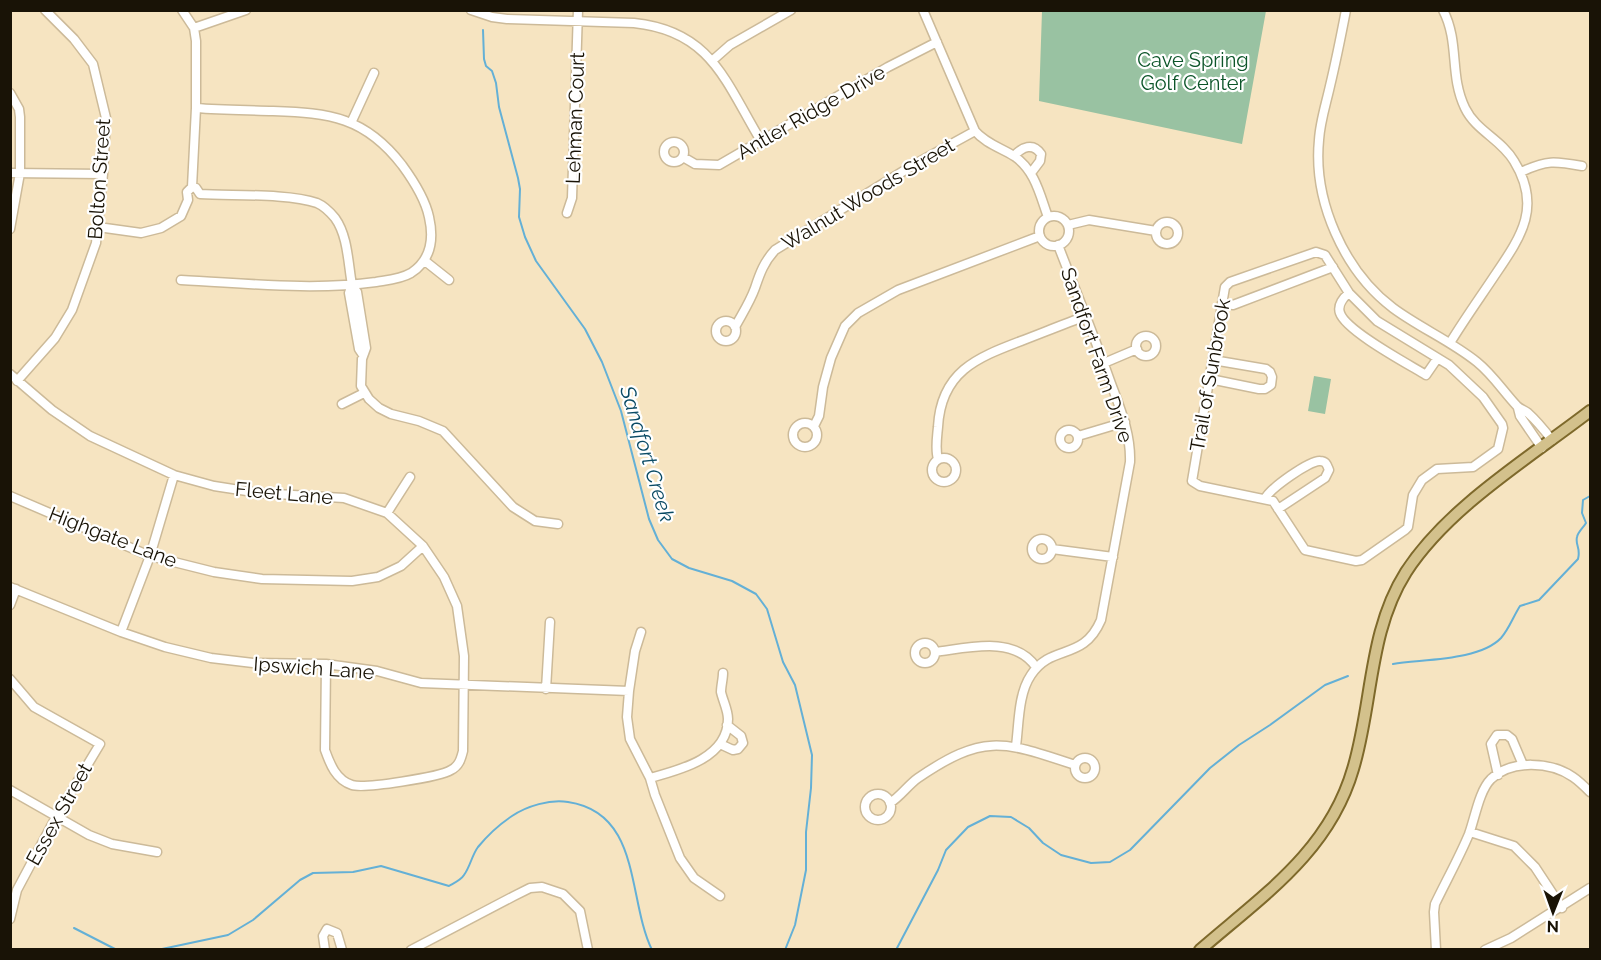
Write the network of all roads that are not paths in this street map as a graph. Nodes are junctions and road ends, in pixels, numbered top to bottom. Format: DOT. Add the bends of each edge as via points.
graph roads {
  1 [pos="45,10"];
  2 [pos="182,10"];
  3 [pos="246,10"];
  4 [pos="471,10"];
  5 [pos="578,10"];
  6 [pos="791,10"];
  7 [pos="923,10"];
  8 [pos="1346,10"];
  9 [pos="1443,10"];
  10 [pos="578,22"];
  11 [pos="194,28"];
  12 [pos="937,42"];
  13 [pos="713,60"];
  14 [pos="374,73"];
  15 [pos="10,93"];
  16 [pos="196,108"];
  17 [pos="351,123"];
  18 [pos="975,131"];
  19 [pos="760,141"];
  20 [pos="1014,156"];
  21 [pos="683,157"];
  22 [pos="1582,165"];
  23 [pos="1521,171"];
  24 [pos="15,173"];
  25 [pos="1031,173"];
  26 [pos="103,174"];
  27 [pos="192,187"];
  28 [pos="200,194"];
  29 [pos="188,200"];
  30 [pos="567,213"];
  31 [pos="1048,217"];
  32 [pos="1068,225"];
  33 [pos="98,227"];
  34 [pos="10,229"];
  35 [pos="1156,231"];
  36 [pos="1040,236"];
  37 [pos="1058,245"];
  38 [pos="425,261"];
  39 [pos="1333,267"];
  40 [pos="181,280"];
  41 [pos="449,280"];
  42 [pos="352,285"];
  43 [pos="1349,293"];
  44 [pos="1222,303"];
  45 [pos="1086,316"];
  46 [pos="735,327"];
  47 [pos="1450,343"];
  48 [pos="1137,349"];
  49 [pos="1437,358"];
  50 [pos="1213,360"];
  51 [pos="1104,363"];
  52 [pos="14,378"];
  53 [pos="1210,379"];
  54 [pos="364,393"];
  55 [pos="342,404"];
  56 [pos="1518,408"];
  57 [pos="1590,411"];
  58 [pos="1125,422"];
  59 [pos="814,426"];
  60 [pos="1077,436"];
  61 [pos="1552,440"];
  62 [pos="1542,448"];
  63 [pos="938,459"];
  64 [pos="174,475"];
  65 [pos="410,477"];
  66 [pos="10,496"];
  67 [pos="1266,498"];
  68 [pos="1278,509"];
  69 [pos="387,513"];
  70 [pos="558,524"];
  71 [pos="423,546"];
  72 [pos="1052,549"];
  73 [pos="150,556"];
  74 [pos="1113,557"];
  75 [pos="13,588"];
  76 [pos="10,605"];
  77 [pos="550,622"];
  78 [pos="641,632"];
  79 [pos="121,633"];
  80 [pos="935,652"];
  81 [pos="326,664"];
  82 [pos="1036,667"];
  83 [pos="723,673"];
  84 [pos="10,679"];
  85 [pos="463,686"];
  86 [pos="546,689"];
  87 [pos="629,691"];
  88 [pos="727,725"];
  89 [pos="720,744"];
  90 [pos="1016,746"];
  91 [pos="1075,765"];
  92 [pos="1523,765"];
  93 [pos="1498,775"];
  94 [pos="651,778"];
  95 [pos="10,790"];
  96 [pos="1590,792"];
  97 [pos="890,803"];
  98 [pos="56,817"];
  99 [pos="1470,832"];
  100 [pos="157,852"];
  101 [pos="1590,888"];
  102 [pos="720,896"];
  103 [pos="1562,908"];
  104 [pos="10,919"];
  105 [pos="325,950"];
  106 [pos="342,950"];
  107 [pos="411,950"];
  108 [pos="588,950"];
  109 [pos="1200,950"];
  110 [pos="1436,950"];
  111 [pos="1485,950"];
  1 -- 26 [label="street, Bolton Street" via="93,64 106,118"];
  2 -- 11 [label="street"];
  3 -- 11 [label="street"];
  4 -- 10 [label="street" via="507,19"];
  5 -- 10 [label="street, Lehman Court"];
  6 -- 13 [label="street" via="730,45"];
  7 -- 12 [label="street"];
  8 -- 47 [label="street" via="1318,140 1322,186 1331,220 1349,260 1368,285 1391,306"];
  9 -- 23 [label="street" via="1452,31 1455,78 1465,110 1480,129 1510,153"];
  10 -- 13 [label="street" via="651,24 688,40"];
  10 -- 30 [label="street, Lehman Court" via="572,198"];
  11 -- 16 [label="street"];
  12 -- 18 [label="street"];
  12 -- 19 [label="street, Antler Ridge Drive"];
  13 -- 19 [label="street"];
  14 -- 17 [label="street"];
  15 -- 24 [label="street" via="19,109"];
  16 -- 17 [label="street" via="321,114"];
  16 -- 27 [label="street"];
  17 -- 38 [label="street" via="391,151 411,178 431,225 431,244"];
  18 -- 20 [label="street"];
  18 -- 46 [label="street, Walnut Woods Street" via="775,250 767,258"];
  19 -- 21 [label="street, Antler Ridge Drive" via="719,165 694,164"];
  20 -- 25 [label="street"];
  20 -- 25 [label="street" via="1026,147 1038,149 1040,160"];
  22 -- 23 [label="street" via="1554,161"];
  23 -- 47 [label="street" via="1527,207 1521,237"];
  24 -- 26 [label="street"];
  24 -- 34 [label="street"];
  25 -- 31 [label="street"];
  26 -- 33 [label="street, Bolton Street"];
  27 -- 28 [label="street"];
  27 -- 29 [label="street" via="187,192"];
  28 -- 29 [label="street" via="195,200"];
  28 -- 42 [label="street" via="317,203 335,218 343,233"];
  29 -- 33 [label="street" via="181,216 161,228 141,233"];
  31 -- 32 [label="street" via="1062,218"];
  31 -- 36 [label="street" via="1041,223"];
  32 -- 35 [label="street" via="1089,220"];
  32 -- 37 [label="street" via="1068,237"];
  33 -- 52 [label="street, Bolton Street" via="72,310 55,338"];
  36 -- 37 [label="street" via="1049,245"];
  36 -- 59 [label="street" via="898,290 858,313 845,326 831,358"];
  37 -- 45 [label="street, Sandfort Farm Drive"];
  38 -- 41 [label="street"];
  38 -- 42 [label="street" via="399,278"];
  39 -- 43 [label="street, Trail of Sunbrook"];
  39 -- 44 [label="street" via="1233,304"];
  39 -- 44 [label="street, Trail of Sunbrook" via="1325,255 1316,252 1230,282"];
  40 -- 42 [label="street"];
  42 -- 54 [label="street" via="349,293 363,355"];
  43 -- 49 [label="street, Trail of Sunbrook" via="1388,330"];
  43 -- 49 [label="street" via="1339,307 1340,314 1365,337 1426,375"];
  44 -- 50 [label="street, Trail of Sunbrook"];
  45 -- 51 [label="street, Sandfort Farm Drive"];
  45 -- 63 [label="street" via="979,357 962,371 942,400"];
  47 -- 56 [label="street" via="1495,378"];
  48 -- 51 [label="street"];
  49 -- 68 [label="street, Trail of Sunbrook" via="1483,397 1502,424 1495,453 1473,466 1445,468 1430,474 1413,495 1408,527 1362,560 1305,550"];
  50 -- 53 [label="street, Trail of Sunbrook"];
  50 -- 53 [label="street" via="1266,369 1272,377 1271,385 1259,389"];
  51 -- 58 [label="street, Sandfort Farm Drive"];
  52 -- 64 [label="street, Fleet Lane" via="90,436"];
  53 -- 67 [label="street, Trail of Sunbrook" via="1193,483"];
  54 -- 55 [label="street"];
  54 -- 70 [label="street" via="391,414 443,431 513,507 535,521"];
  56 -- 61 [label="street" via="1527,412"];
  56 -- 62 [label="street"];
  57 -- 61 [label="main road"];
  58 -- 60 [label="street"];
  58 -- 74 [label="street, Sandfort Farm Drive" via="1130,462"];
  61 -- 62 [label="main road"];
  62 -- 109 [label="main road" via="1461,510 1405,574 1380,630 1354,767 1330,822 1307,855 1280,882"];
  64 -- 69 [label="street, Fleet Lane" via="259,493 344,498"];
  64 -- 73 [label="street"];
  65 -- 69 [label="street"];
  66 -- 73 [label="street, Highgate Lane"];
  67 -- 68 [label="street, Trail of Sunbrook"];
  67 -- 68 [label="street" via="1271,489 1314,461 1326,463 1329,470 1325,478"];
  69 -- 71 [label="street, Fleet Lane"];
  71 -- 73 [label="street, Highgate Lane" via="401,566 352,581 262,579"];
  71 -- 85 [label="street, Fleet Lane" via="458,606"];
  72 -- 74 [label="street"];
  73 -- 79 [label="street"];
  74 -- 82 [label="street, Sandfort Farm Drive" via="1096,630 1080,647"];
  75 -- 76 [label="street"];
  75 -- 79 [label="street, Ipswich Lane"];
  77 -- 86 [label="street"];
  78 -- 87 [label="street"];
  79 -- 81 [label="street, Ipswich Lane" via="212,658"];
  80 -- 82 [label="street" via="1008,647 1027,656"];
  81 -- 85 [label="street, Ipswich Lane" via="377,671 421,683"];
  81 -- 85 [label="street, Fleet Lane" via="325,750 337,775 360,787 439,775 454,769 463,751"];
  82 -- 90 [label="street" via="1024,689"];
  83 -- 88 [label="street" via="721,690"];
  84 -- 98 [label="street, Essex Street" via="34,707 100,744"];
  85 -- 86 [label="street, Ipswich Lane"];
  86 -- 87 [label="street, Ipswich Lane"];
  87 -- 94 [label="street" via="628,729"];
  88 -- 89 [label="street"];
  88 -- 89 [label="street" via="741,736 743,743 733,750"];
  89 -- 94 [label="street" via="703,758"];
  90 -- 91 [label="street"];
  90 -- 97 [label="street" via="982,746 952,757 915,780"];
  92 -- 93 [label="street"];
  92 -- 93 [label="street" via="1512,739 1497,735 1491,744"];
  92 -- 96 [label="street" via="1553,768"];
  93 -- 99 [label="street" via="1490,779"];
  94 -- 102 [label="street" via="680,858 693,878"];
  95 -- 98 [label="street"];
  98 -- 100 [label="street" via="112,844"];
  98 -- 104 [label="street, Essex Street" via="17,890"];
  99 -- 103 [label="street" via="1514,846 1535,867"];
  99 -- 110 [label="street" via="1436,904"];
  101 -- 103 [label="street"];
  103 -- 111 [label="street"];
  105 -- 106 [label="street" via="322,936 331,929 337,933"];
  107 -- 108 [label="street" via="530,888 542,887 563,894 579,911"];
}
